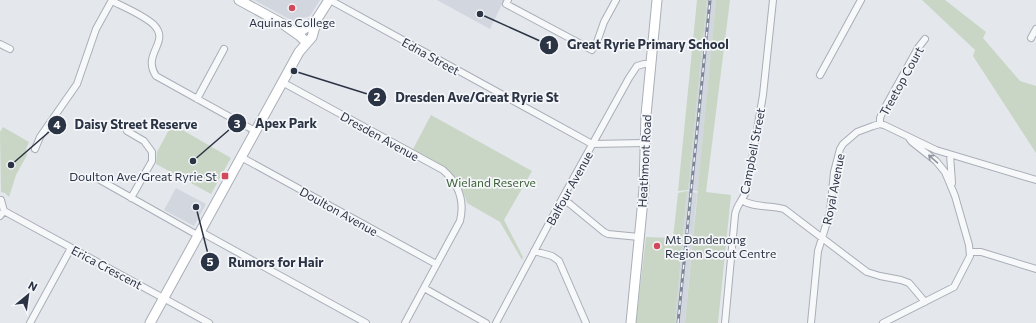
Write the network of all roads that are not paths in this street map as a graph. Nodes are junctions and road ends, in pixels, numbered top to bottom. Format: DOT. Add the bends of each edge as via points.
graph roads {
  1 [pos="112,0"];
  2 [pos="239,0"];
  3 [pos="329,0"];
  4 [pos="616,0"];
  5 [pos="657,0"];
  6 [pos="772,0"];
  7 [pos="861,0"];
  8 [pos="506,4"];
  9 [pos="1036,29"];
  10 [pos="305,34"];
  11 [pos="1031,38"];
  12 [pos="925,40"];
  13 [pos="0,44"];
  14 [pos="10,49"];
  15 [pos="224,50"];
  16 [pos="650,64"];
  17 [pos="820,75"];
  18 [pos="282,82"];
  19 [pos="197,99"];
  20 [pos="880,124"];
  21 [pos="127,131"];
  22 [pos="255,131"];
  23 [pos="907,136"];
  24 [pos="644,143"];
  25 [pos="592,144"];
  26 [pos="35,149"];
  27 [pos="950,155"];
  28 [pos="241,157"];
  29 [pos="100,180"];
  30 [pos="1036,180"];
  31 [pos="953,189"];
  32 [pos="131,198"];
  33 [pos="562,199"];
  34 [pos="1,200"];
  35 [pos="742,200"];
  36 [pos="2,213"];
  37 [pos="200,234"];
  38 [pos="639,237"];
  39 [pos="822,238"];
  40 [pos="70,248"];
  41 [pos="534,251"];
  42 [pos="970,252"];
  43 [pos="436,264"];
  44 [pos="1036,269"];
  45 [pos="424,288"];
  46 [pos="164,298"];
  47 [pos="925,302"];
  48 [pos="30,323"];
  49 [pos="150,323"];
  50 [pos="209,323"];
  51 [pos="366,323"];
  52 [pos="405,323"];
  53 [pos="486,323"];
  54 [pos="496,323"];
  55 [pos="586,323"];
  56 [pos="631,323"];
  57 [pos="724,323"];
  58 [pos="811,323"];
  59 [pos="883,323"];
  1 -- 19 [label="street" via="148,20 157,29 159,42 151,59 151,67 156,76"];
  1 -- 26 [label="street" via="96,29 77,84 40,137"];
  2 -- 10 [label="street"];
  3 -- 10 [label="street"];
  3 -- 25 [label="street, Edna Street"];
  4 -- 8 [label="street" via="592,50"];
  5 -- 16 [label="street, Heathmont Road"];
  6 -- 35 [label="street, Campbell Street" via="763,95 747,189"];
  7 -- 17 [label="street"];
  9 -- 11 [label="street"];
  10 -- 18 [label="street" via="299,52"];
  12 -- 20 [label="street, Treetop Court" via="918,48 883,112"];
  13 -- 14 [label="street"];
  15 -- 19 [label="street"];
  16 -- 24 [label="street, Heathmont Road"];
  16 -- 25 [label="street, Balfour Avenue" via="637,66"];
  18 -- 22 [label="street"];
  18 -- 43 [label="street, Dresden Avenue" via="443,170 453,180 459,188 462,213"];
  19 -- 22 [label="street"];
  20 -- 23 [label="street"];
  20 -- 39 [label="street, Royal Avenue" via="857,132 840,150 834,172 830,212"];
  21 -- 32 [label="street" via="144,141 152,152 152,161"];
  22 -- 28 [label="street"];
  23 -- 27 [label="street"];
  31 -- 23 [label="street, one-way" via="936,161"];
  24 -- 25 [label="street, Edna Street"];
  24 -- 38 [label="street, Heathmont Road" via="644,189"];
  25 -- 33 [label="street, Balfour Avenue"];
  27 -- 30 [label="street"];
  27 -- 31 [label="street"];
  28 -- 37 [label="street"];
  28 -- 43 [label="street, Doulton Avenue"];
  29 -- 32 [label="street"];
  31 -- 42 [label="street"];
  32 -- 37 [label="street"];
  33 -- 38 [label="street" via="608,234"];
  33 -- 41 [label="street, Balfour Avenue"];
  34 -- 36 [label="street"];
  35 -- 39 [label="street" via="750,204 784,209"];
  35 -- 57 [label="street, Campbell Street" via="735,215"];
  36 -- 40 [label="street, Erica Crescent"];
  37 -- 46 [label="street"];
  37 -- 51 [label="street"];
  38 -- 56 [label="street, Heathmont Road"];
  39 -- 47 [label="street" via="867,272 908,283"];
  39 -- 58 [label="street, Royal Avenue" via="818,251"];
  40 -- 46 [label="street, Erica Crescent"];
  40 -- 48 [label="street"];
  41 -- 54 [label="street, Balfour Avenue"];
  41 -- 55 [label="street" via="552,256 559,261"];
  42 -- 44 [label="street" via="982,252"];
  42 -- 47 [label="street" via="967,264 954,287"];
  43 -- 45 [label="street"];
  45 -- 52 [label="street"];
  45 -- 53 [label="street"];
  46 -- 49 [label="street"];
  46 -- 50 [label="street, Erica Crescent"];
  47 -- 59 [label="street"];
}
